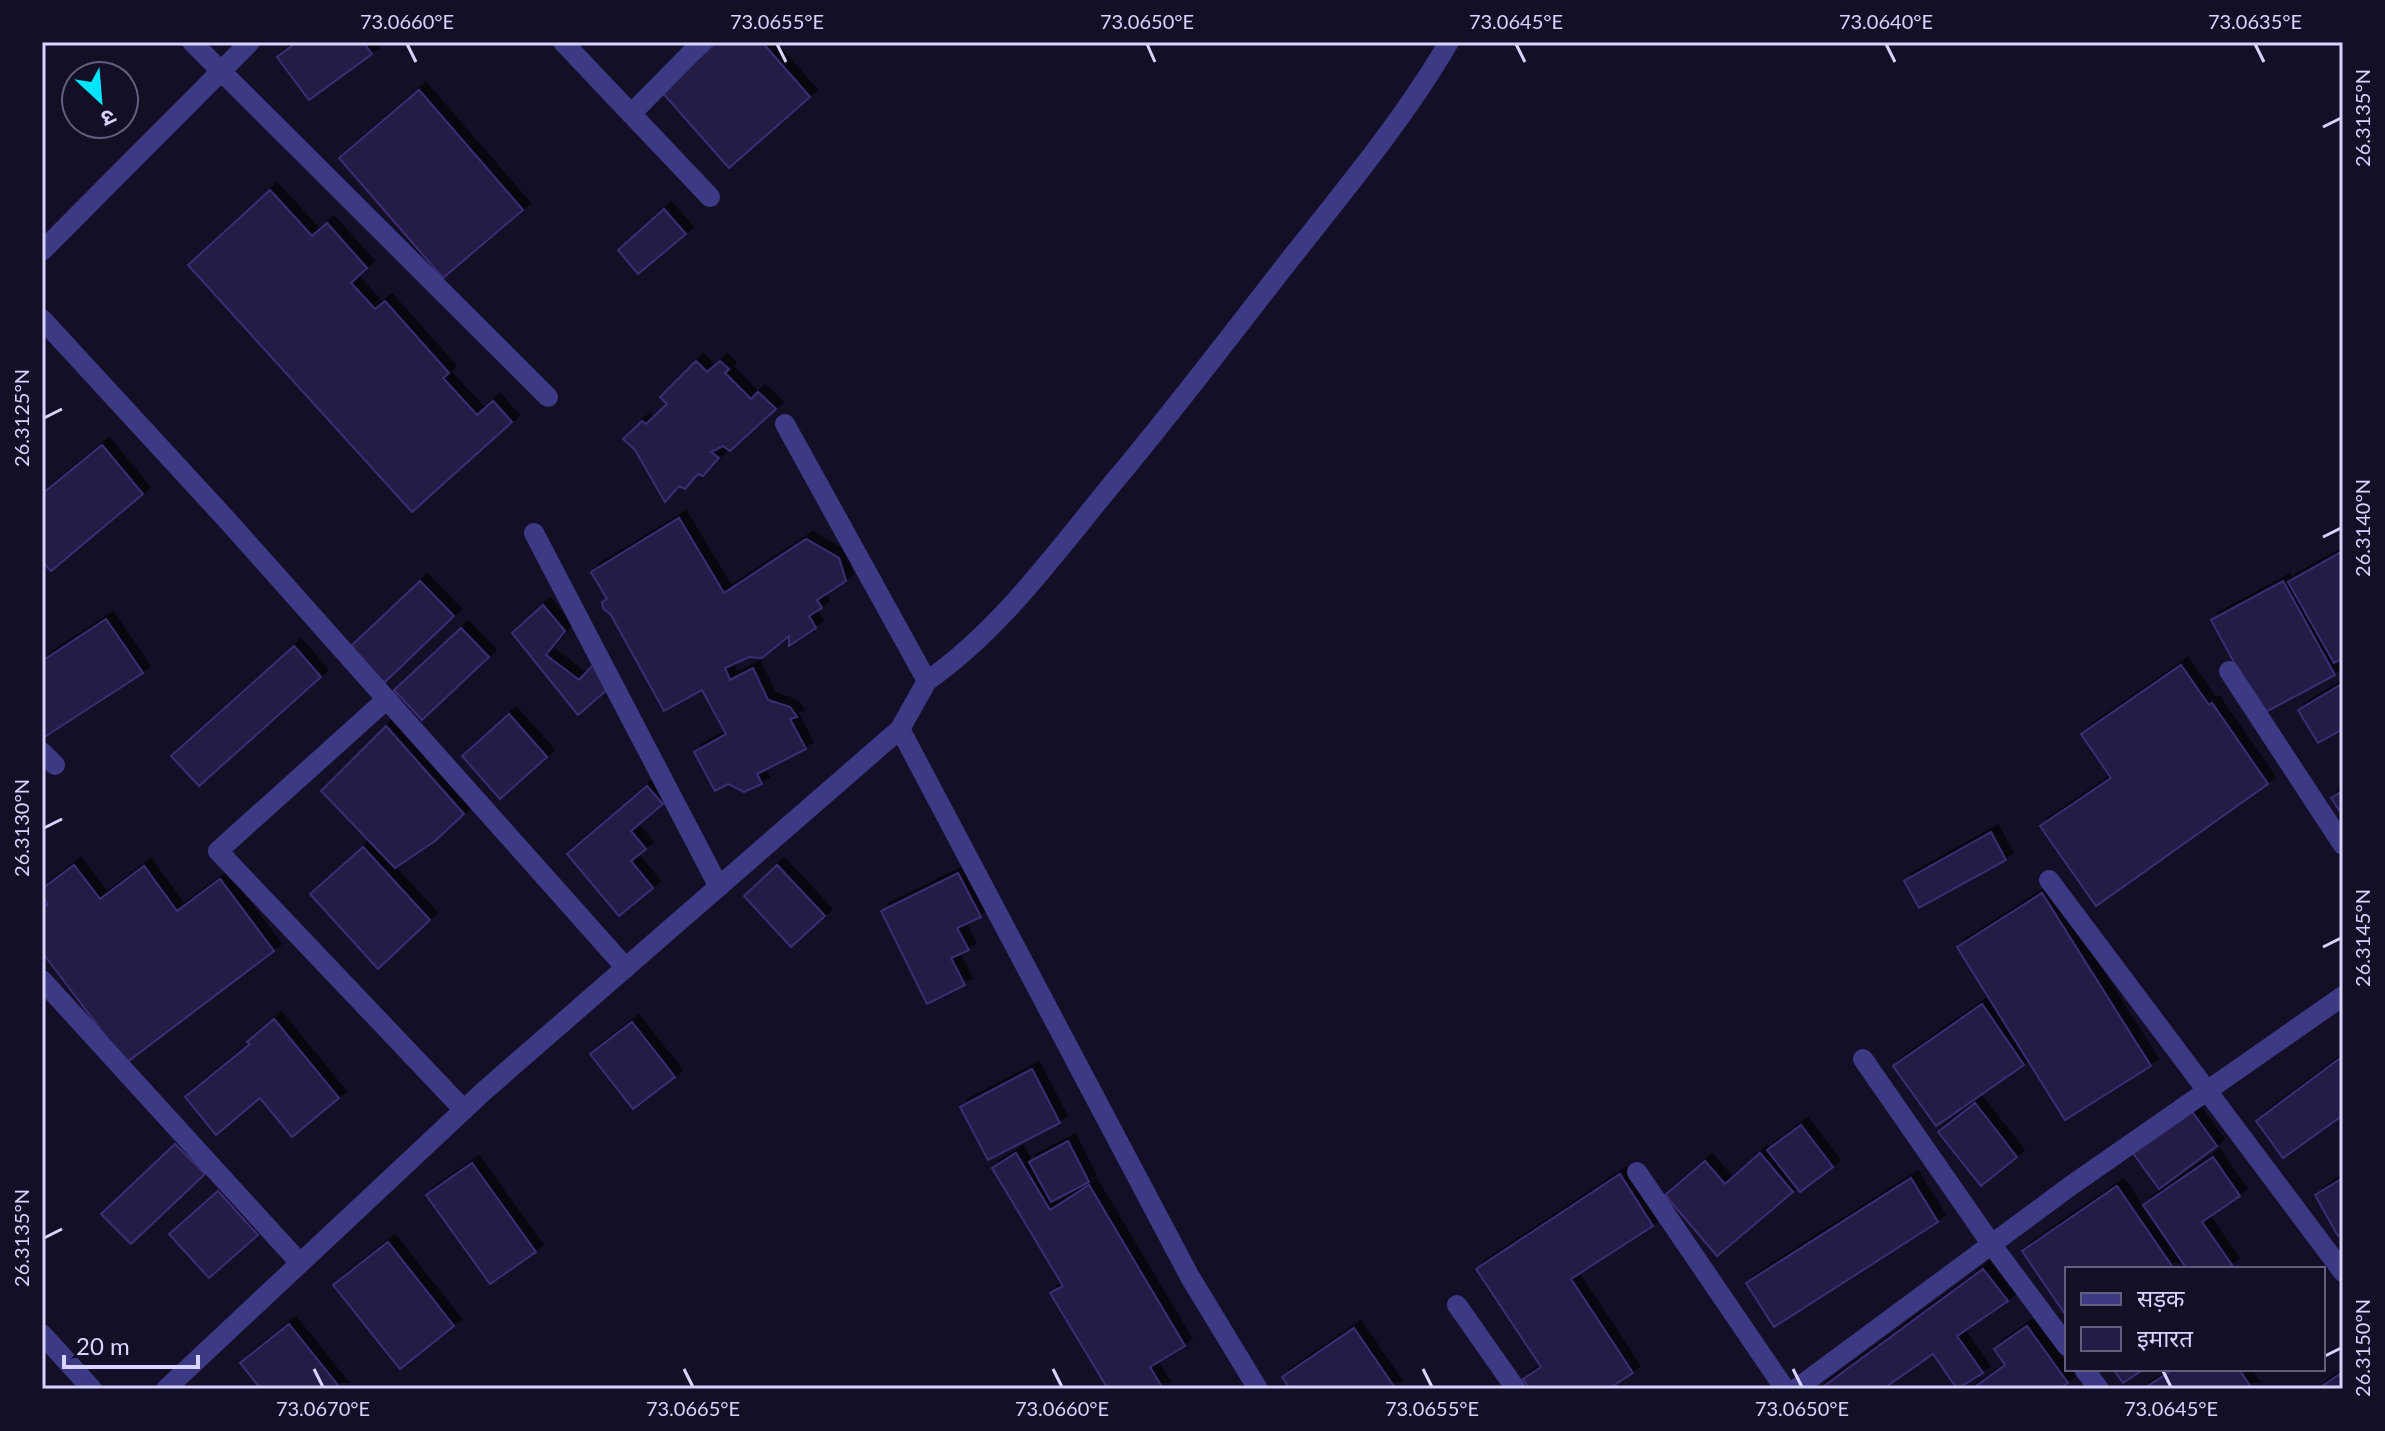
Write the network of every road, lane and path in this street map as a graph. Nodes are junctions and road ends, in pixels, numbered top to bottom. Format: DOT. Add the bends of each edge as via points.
graph roads {
  1 [pos="192,42"];
  2 [pos="250,42"];
  3 [pos="563,42"];
  4 [pos="702,42"];
  5 [pos="1449,42"];
  6 [pos="220,72"];
  7 [pos="631,114"];
  8 [pos="710,197"];
  9 [pos="42,251"];
  10 [pos="42,319"];
  11 [pos="548,397"];
  12 [pos="785,424"];
  13 [pos="534,533"];
  14 [pos="2229,671"];
  15 [pos="927,681"];
  16 [pos="387,699"];
  17 [pos="900,729"];
  18 [pos="2343,845"];
  19 [pos="2049,880"];
  20 [pos="719,887"];
  21 [pos="626,968"];
  22 [pos="42,980"];
  23 [pos="2343,996"];
  24 [pos="1863,1059"];
  25 [pos="2207,1091"];
  26 [pos="464,1110"];
  27 [pos="1637,1172"];
  28 [pos="1992,1245"];
  29 [pos="300,1263"];
  30 [pos="2343,1272"];
  31 [pos="1457,1305"];
  32 [pos="42,1334"];
  33 [pos="2065,1343"];
  34 [pos="2086,1371"];
  35 [pos="92,1389"];
  36 [pos="166,1389"];
  37 [pos="1258,1389"];
  38 [pos="1516,1389"];
  39 [pos="1785,1389"];
  40 [pos="1796,1389"];
  41 [pos="2099,1389"];
  1 -- 6 [label="street"];
  2 -- 6 [label="street"];
  3 -- 7 [label="street"];
  4 -- 7 [label="street"];
  5 -- 15 [label="street" via="1358,174 1196,383 1009,608 959,659"];
  6 -- 9 [label="street"];
  6 -- 11 [label="street"];
  7 -- 8 [label="street"];
  10 -- 16 [label="street"];
  12 -- 15 [label="street"];
  13 -- 20 [label="street"];
  14 -- 18 [label="street"];
  15 -- 17 [label="street"];
  16 -- 21 [label="street"];
  16 -- 26 [label="street" via="218,851"];
  17 -- 20 [label="street"];
  17 -- 37 [label="street" via="1190,1277"];
  19 -- 25 [label="street"];
  20 -- 21 [label="street"];
  21 -- 26 [label="street"];
  22 -- 29 [label="street"];
  23 -- 25 [label="street"];
  24 -- 28 [label="street"];
  25 -- 28 [label="street"];
  25 -- 30 [label="street"];
  26 -- 29 [label="street"];
  27 -- 39 [label="street"];
  28 -- 33 [label="street"];
  28 -- 40 [label="street"];
  29 -- 36 [label="street"];
  31 -- 38 [label="street"];
  32 -- 35 [label="street"];
  34 -- 41 [label="street"];
}
